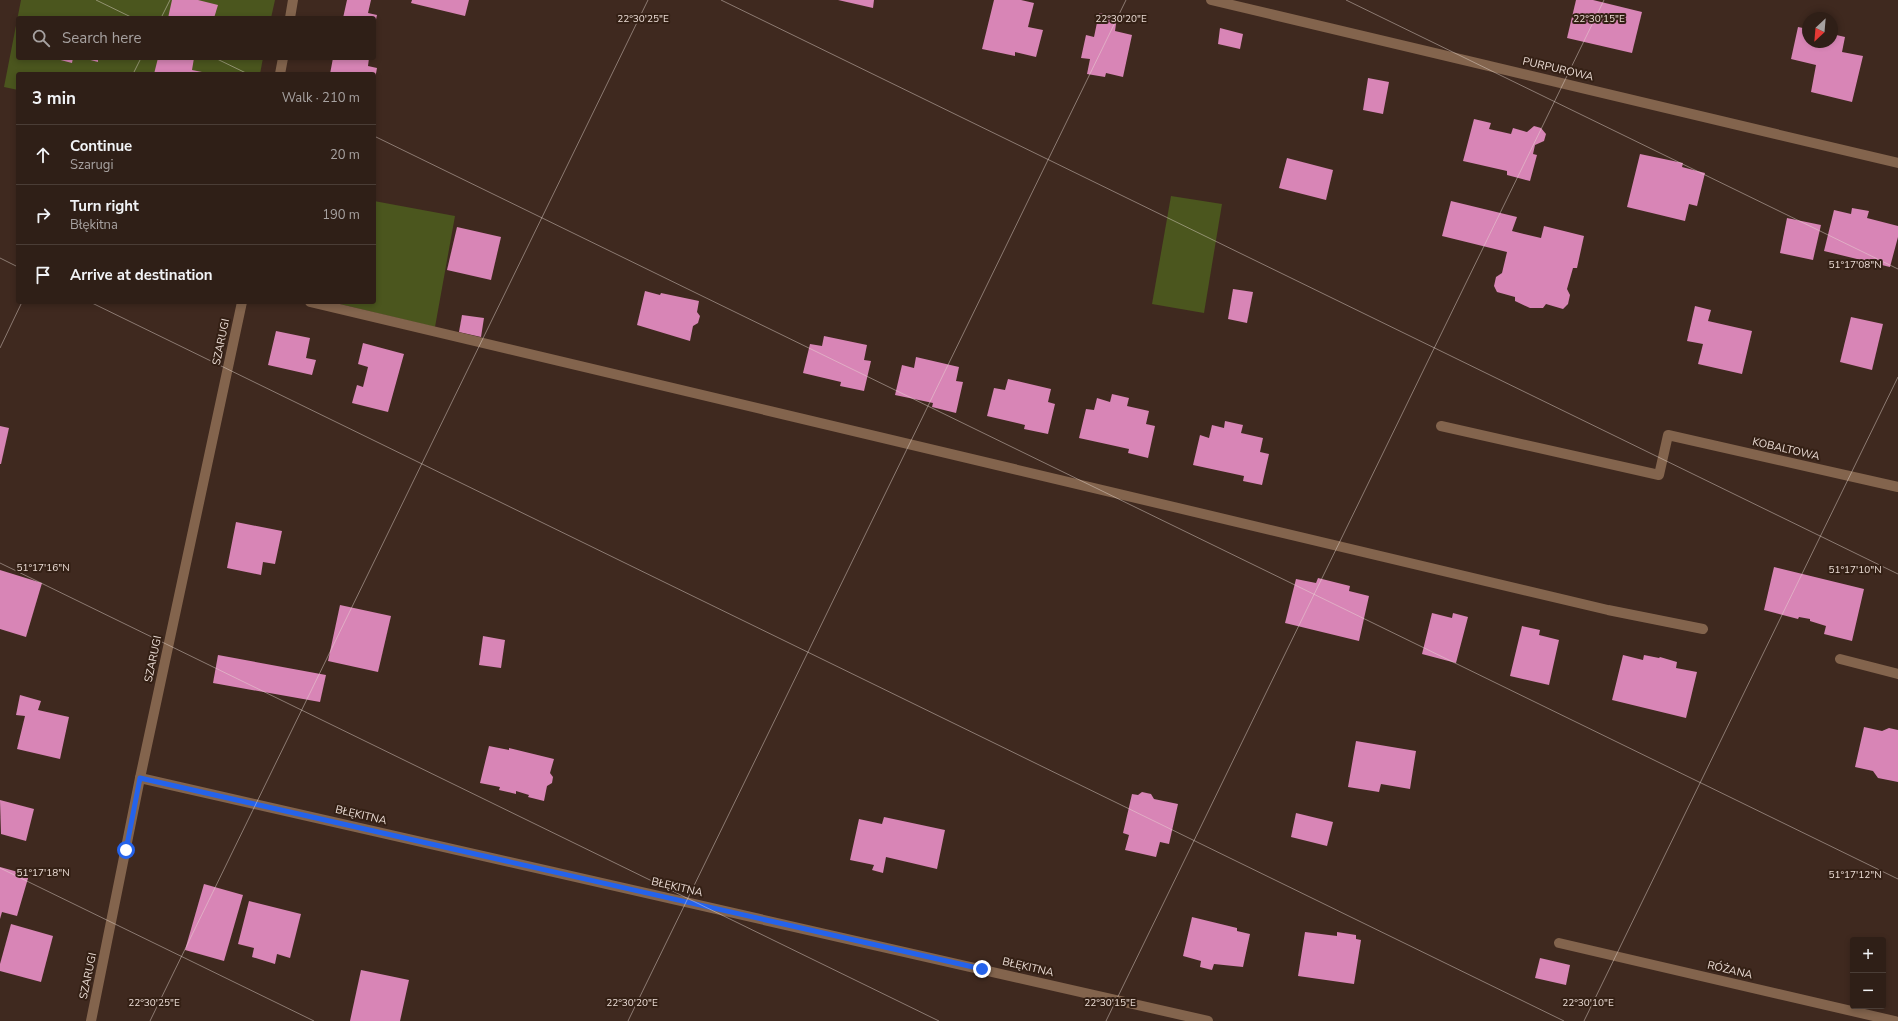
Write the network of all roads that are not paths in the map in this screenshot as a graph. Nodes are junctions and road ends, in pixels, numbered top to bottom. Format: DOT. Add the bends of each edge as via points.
graph roads {
  1 [pos="293,0"];
  2 [pos="1211,0"];
  3 [pos="290,16"];
  4 [pos="283,60"];
  5 [pos="280,72"];
  6 [pos="1898,163"];
  7 [pos="242,304"];
  8 [pos="318,304"];
  9 [pos="1441,426"];
  10 [pos="1898,487"];
  11 [pos="1703,629"];
  12 [pos="1840,659"];
  13 [pos="1898,674"];
  14 [pos="140,778"];
  15 [pos="1559,943"];
  16 [pos="91,1021"];
  17 [pos="1208,1021"];
  18 [pos="1895,1021"];
  1 -- 3 [label="street"];
  2 -- 6 [label="street, PURPUROWA"];
  4 -- 5 [label="street"];
  7 -- 14 [label="street, SZARUGI"];
  8 -- 11 [label="street" via="1600,608"];
  9 -- 10 [label="street, KOBALTOWA" via="1659,475 1668,435"];
  12 -- 13 [label="street"];
  14 -- 16 [label="street, SZARUGI"];
  14 -- 17 [label="street, BŁĘKITNA"];
  15 -- 18 [label="street, RÓŻANA"];
}
